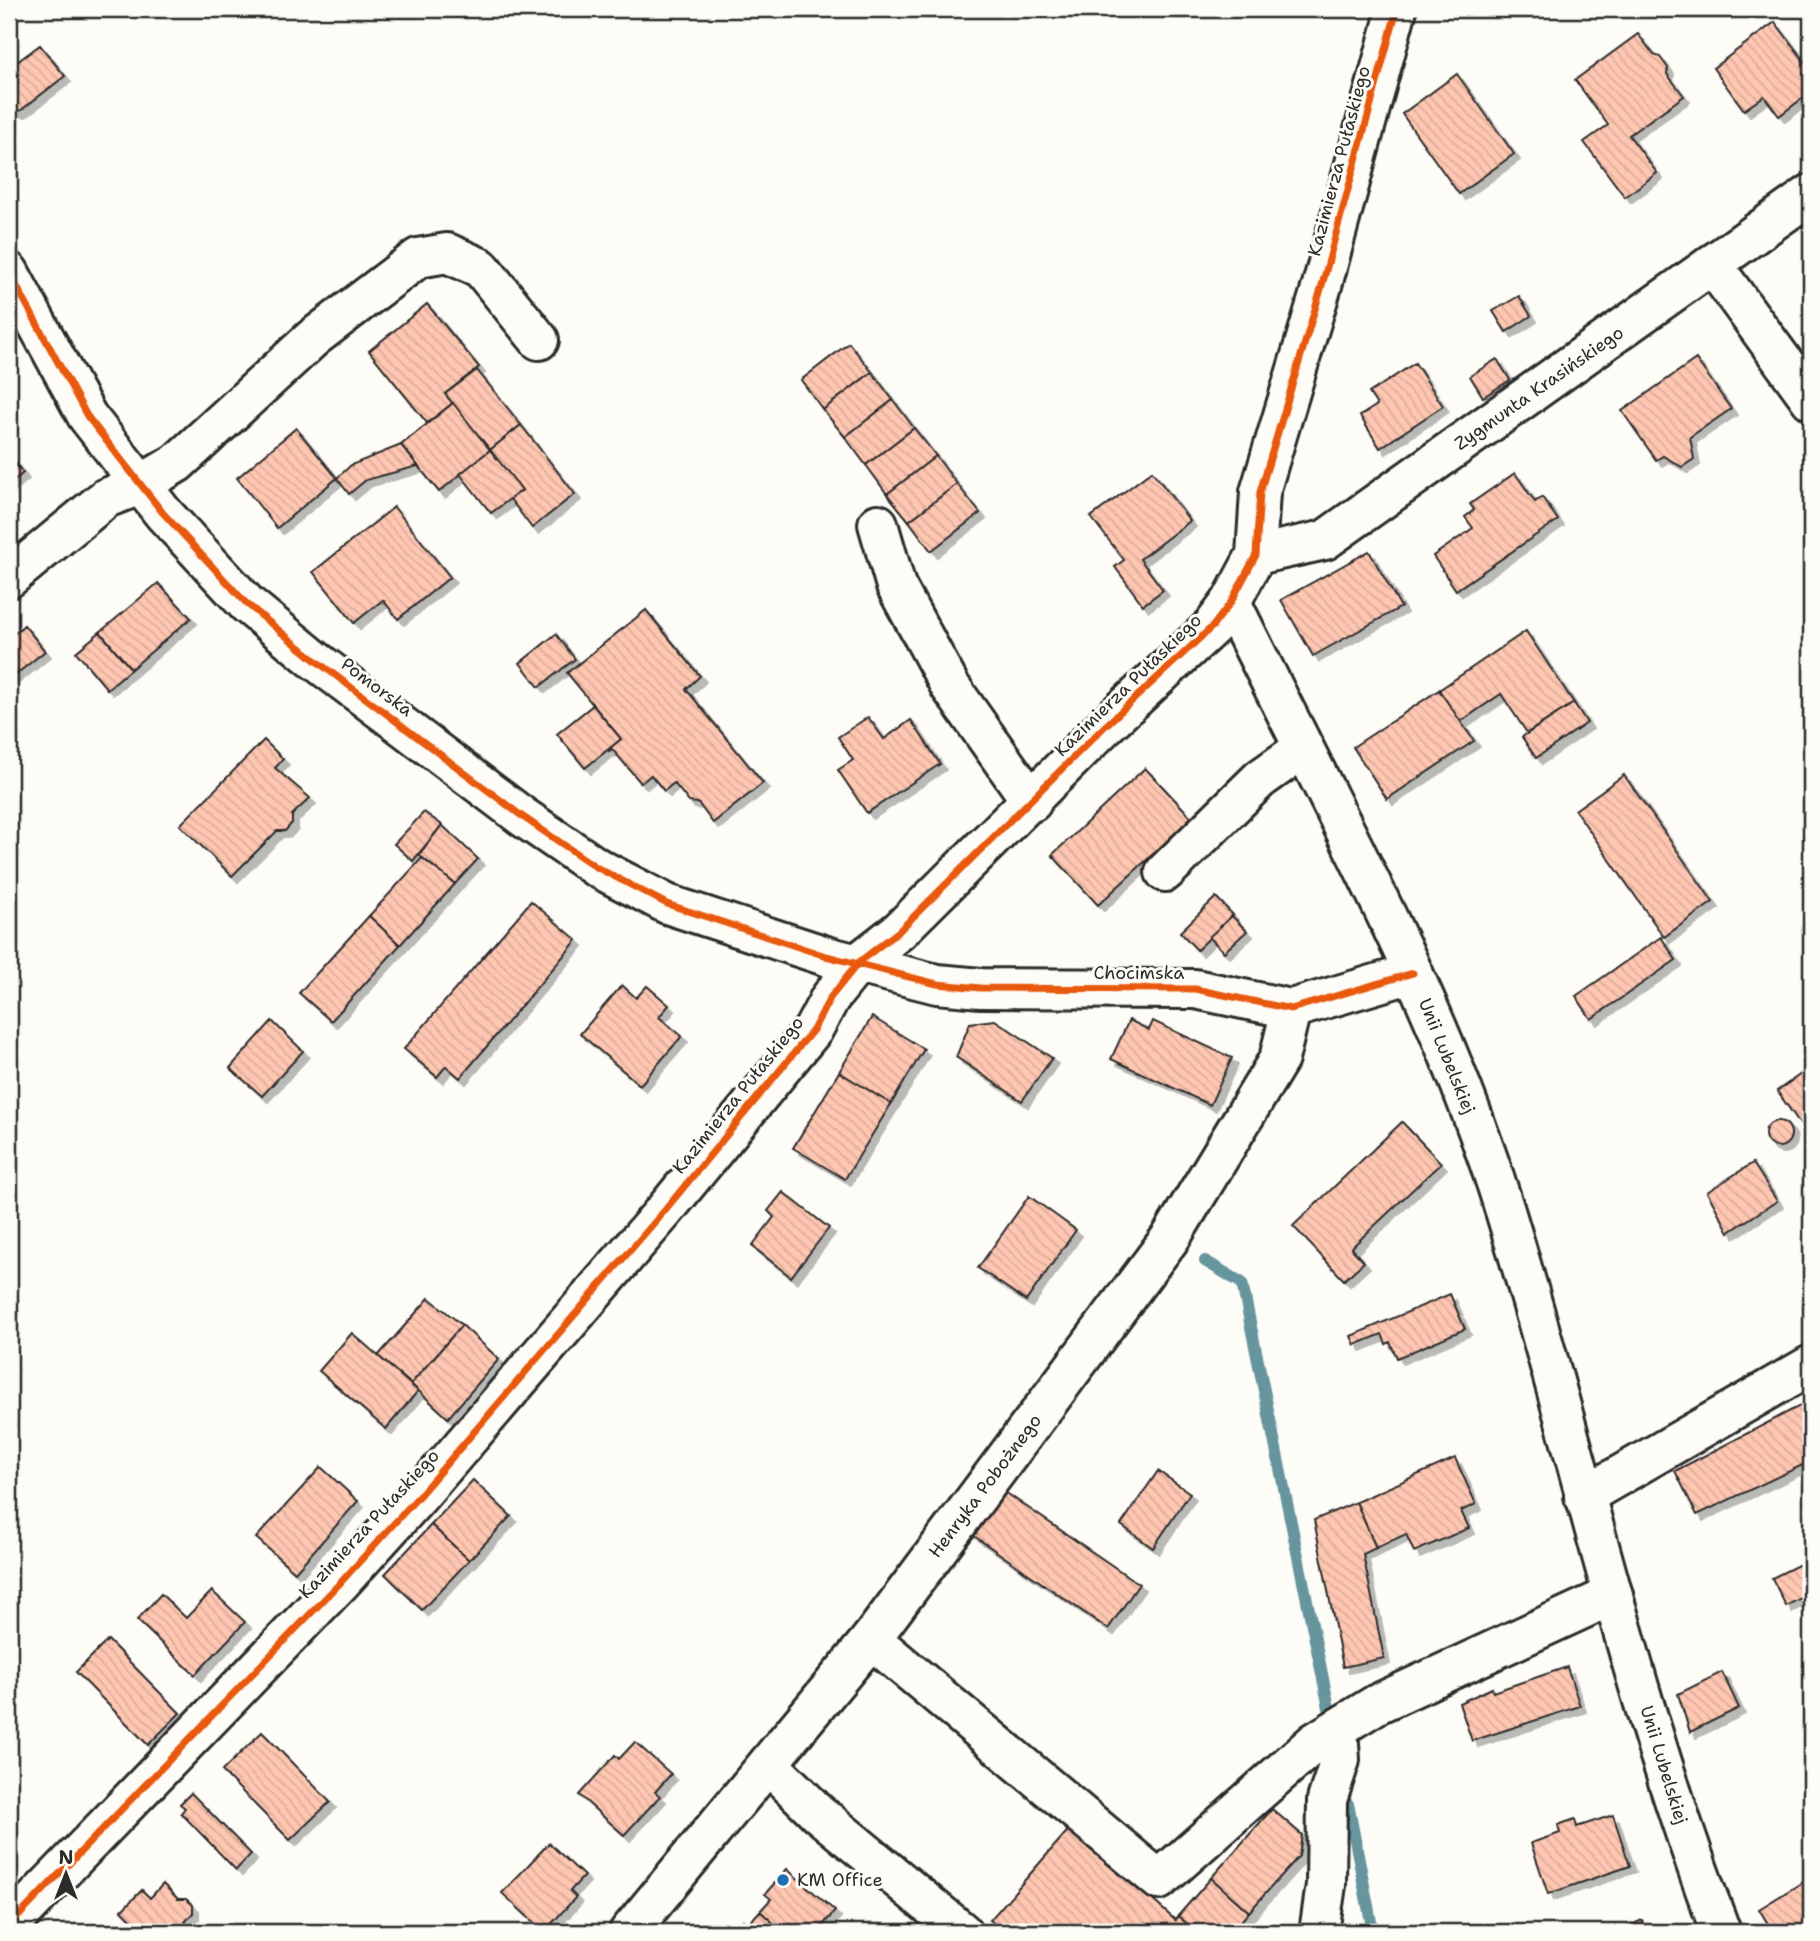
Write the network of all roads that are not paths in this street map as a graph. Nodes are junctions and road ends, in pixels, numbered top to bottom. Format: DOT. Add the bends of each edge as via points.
graph roads {
  1 [pos="1396,9"];
  2 [pos="1811,194"];
  3 [pos="1712,264"];
  4 [pos="9,272"];
  5 [pos="539,340"];
  6 [pos="1811,400"];
  7 [pos="140,485"];
  8 [pos="878,524"];
  9 [pos="1256,555"];
  10 [pos="9,578"];
  11 [pos="1231,602"];
  12 [pos="1302,749"];
  13 [pos="1032,802"];
  14 [pos="1165,872"];
  15 [pos="859,962"];
  16 [pos="1413,973"];
  17 [pos="1291,1009"];
  18 [pos="1811,1365"];
  19 [pos="1584,1496"];
  20 [pos="1613,1595"];
  21 [pos="872,1639"];
  22 [pos="1326,1735"];
  23 [pos="768,1764"];
  24 [pos="9,1926"];
  25 [pos="629,1932"];
  26 [pos="962,1932"];
  27 [pos="1320,1932"];
  28 [pos="1721,1932"];
  1 -- 9 [label="street, Kazimierza Pułaskiego" via="1321,289 1260,492"];
  2 -- 3 [label="street, Zygmunta Krasińskiego"];
  3 -- 6 [label="street"];
  3 -- 9 [label="street, Zygmunta Krasińskiego" via="1325,540"];
  4 -- 7 [label="street, Pomorska" via="87,416"];
  5 -- 7 [label="street" via="481,268 447,253 418,258 313,338 177,463"];
  7 -- 10 [label="street" via="106,498"];
  7 -- 15 [label="street, Pomorska" via="247,604 490,792 596,867 667,904 826,956"];
  8 -- 13 [label="street" via="896,586 950,686"];
  9 -- 11 [label="street, Kazimierza Pułaskiego"];
  11 -- 12 [label="street, Unii Lubelskiej"];
  11 -- 13 [label="street, Kazimierza Pułaskiego" via="1213,626 1105,726"];
  12 -- 14 [label="street" via="1260,779"];
  12 -- 16 [label="street, Unii Lubelskiej" via="1368,872"];
  13 -- 15 [label="street, Kazimierza Pułaskiego" via="899,931"];
  15 -- 17 [label="street, Chocimska" via="937,984 1195,989"];
  15 -- 24 [label="street, Kazimierza Pułaskiego" via="830,998 813,1030 665,1210 418,1497"];
  16 -- 17 [label="street, Chocimska"];
  16 -- 19 [label="street, Unii Lubelskiej" via="1506,1213"];
  17 -- 21 [label="street, Henryka Pobożnego" via="1279,1059 1171,1237"];
  18 -- 19 [label="street"];
  19 -- 20 [label="street, Unii Lubelskiej"];
  20 -- 22 [label="street" via="1377,1704"];
  20 -- 28 [label="street, Unii Lubelskiej" via="1693,1859"];
  21 -- 22 [label="street" via="1159,1880"];
  21 -- 23 [label="street, Henryka Pobożnego"];
  22 -- 27 [label="street" via="1340,1759 1327,1800 1326,1885"];
  23 -- 25 [label="street, Henryka Pobożnego"];
  23 -- 26 [label="street" via="818,1813"];
}
